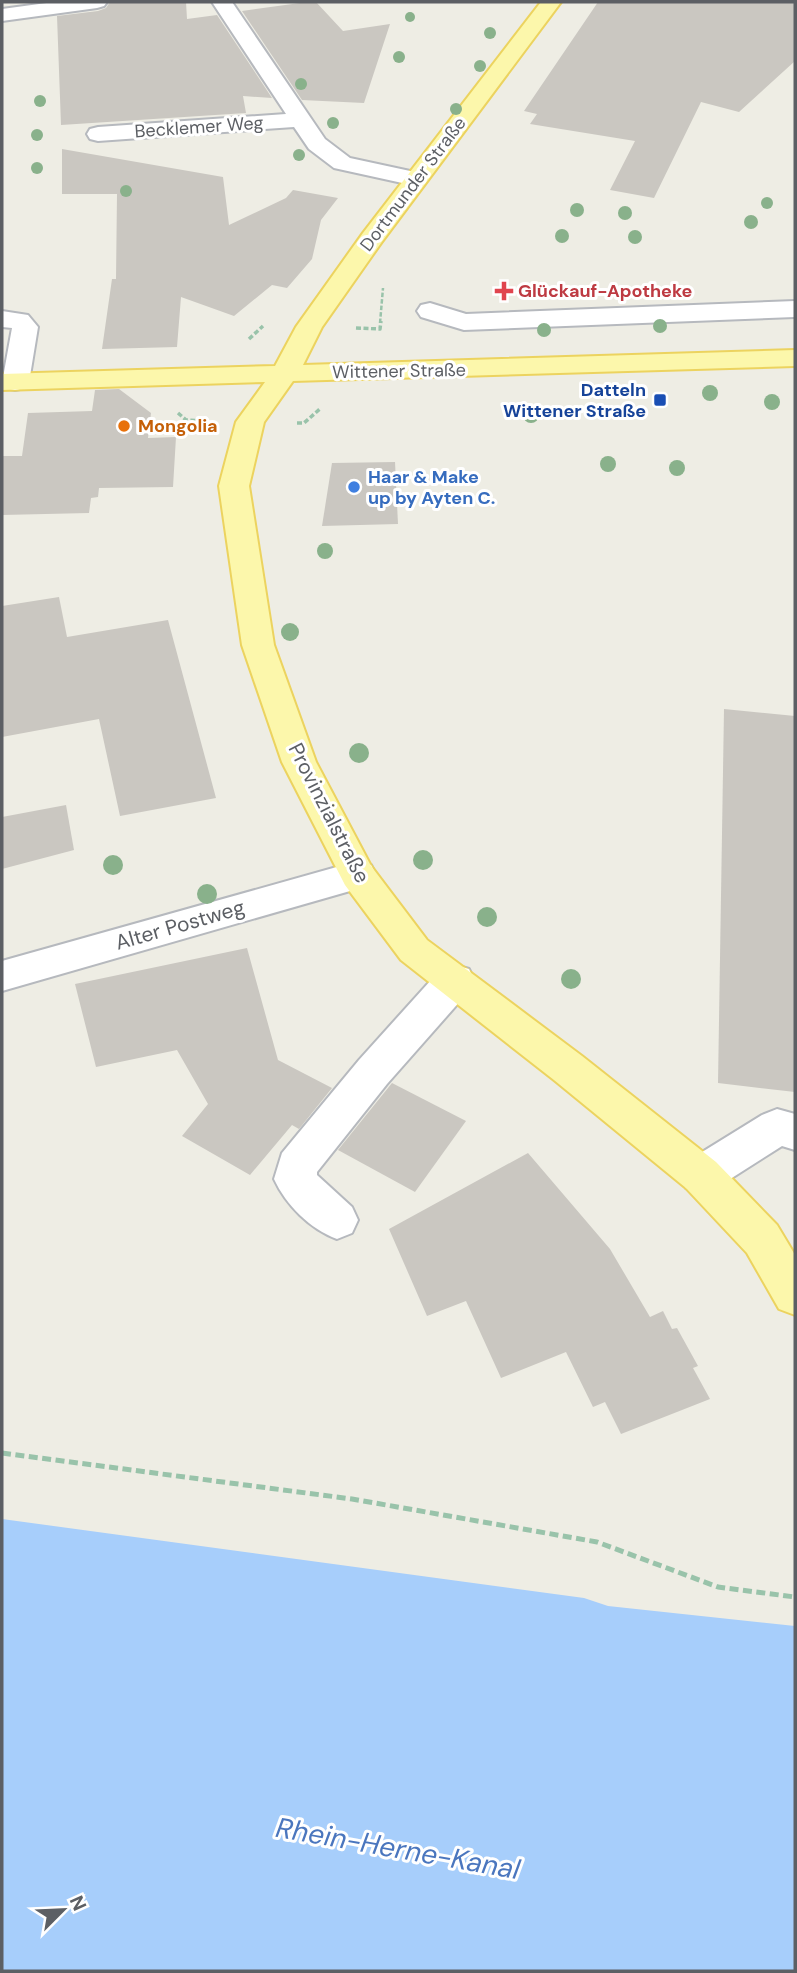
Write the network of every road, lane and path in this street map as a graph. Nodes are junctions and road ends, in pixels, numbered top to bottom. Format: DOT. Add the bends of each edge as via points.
graph roads {
  1 [pos="97,2"];
  2 [pos="222,2"];
  3 [pos="551,2"];
  4 [pos="2,15"];
  5 [pos="300,120"];
  6 [pos="98,134"];
  7 [pos="416,179"];
  8 [pos="795,309"];
  9 [pos="430,311"];
  10 [pos="2,319"];
  11 [pos="795,358"];
  12 [pos="285,373"];
  13 [pos="9,382"];
  14 [pos="358,875"];
  15 [pos="2,976"];
  16 [pos="455,980"];
  17 [pos="795,1132"];
  18 [pos="701,1174"];
  19 [pos="337,1220"];
  20 [pos="795,1295"];
  21 [pos="2,1453"];
  22 [pos="795,1597"];
  1 -- 4 [label="street"];
  2 -- 5 [label="street, Becklemer Weg"];
  3 -- 7 [label="main road, Dortmunder Straße"];
  5 -- 6 [label="street, Becklemer Weg"];
  5 -- 7 [label="street, Becklemer Weg" via="317,144 342,163"];
  7 -- 12 [label="main road, Dortmunder Straße" via="309,327"];
  8 -- 9 [label="street" via="464,322"];
  10 -- 13 [label="street" via="19,321 25,327"];
  11 -- 12 [label="main road, Wittener Straße"];
  12 -- 13 [label="main road, Wittener Straße"];
  12 -- 14 [label="main road, Provinzialstraße" via="250,422 234,486 258,645 299,762"];
  14 -- 15 [label="street, Alter Postweg"];
  14 -- 16 [label="main road, Provinzialstraße" via="414,950"];
  16 -- 18 [label="main road, Provinzialstraße"];
  16 -- 19 [label="street" via="297,1166 298,1185"];
  17 -- 18 [label="street" via="777,1127"];
  18 -- 20 [label="main road, Provinzialstraße" via="762,1239"];
  21 -- 22 [label="path" via="352,1499 597,1542 718,1587"];
}
